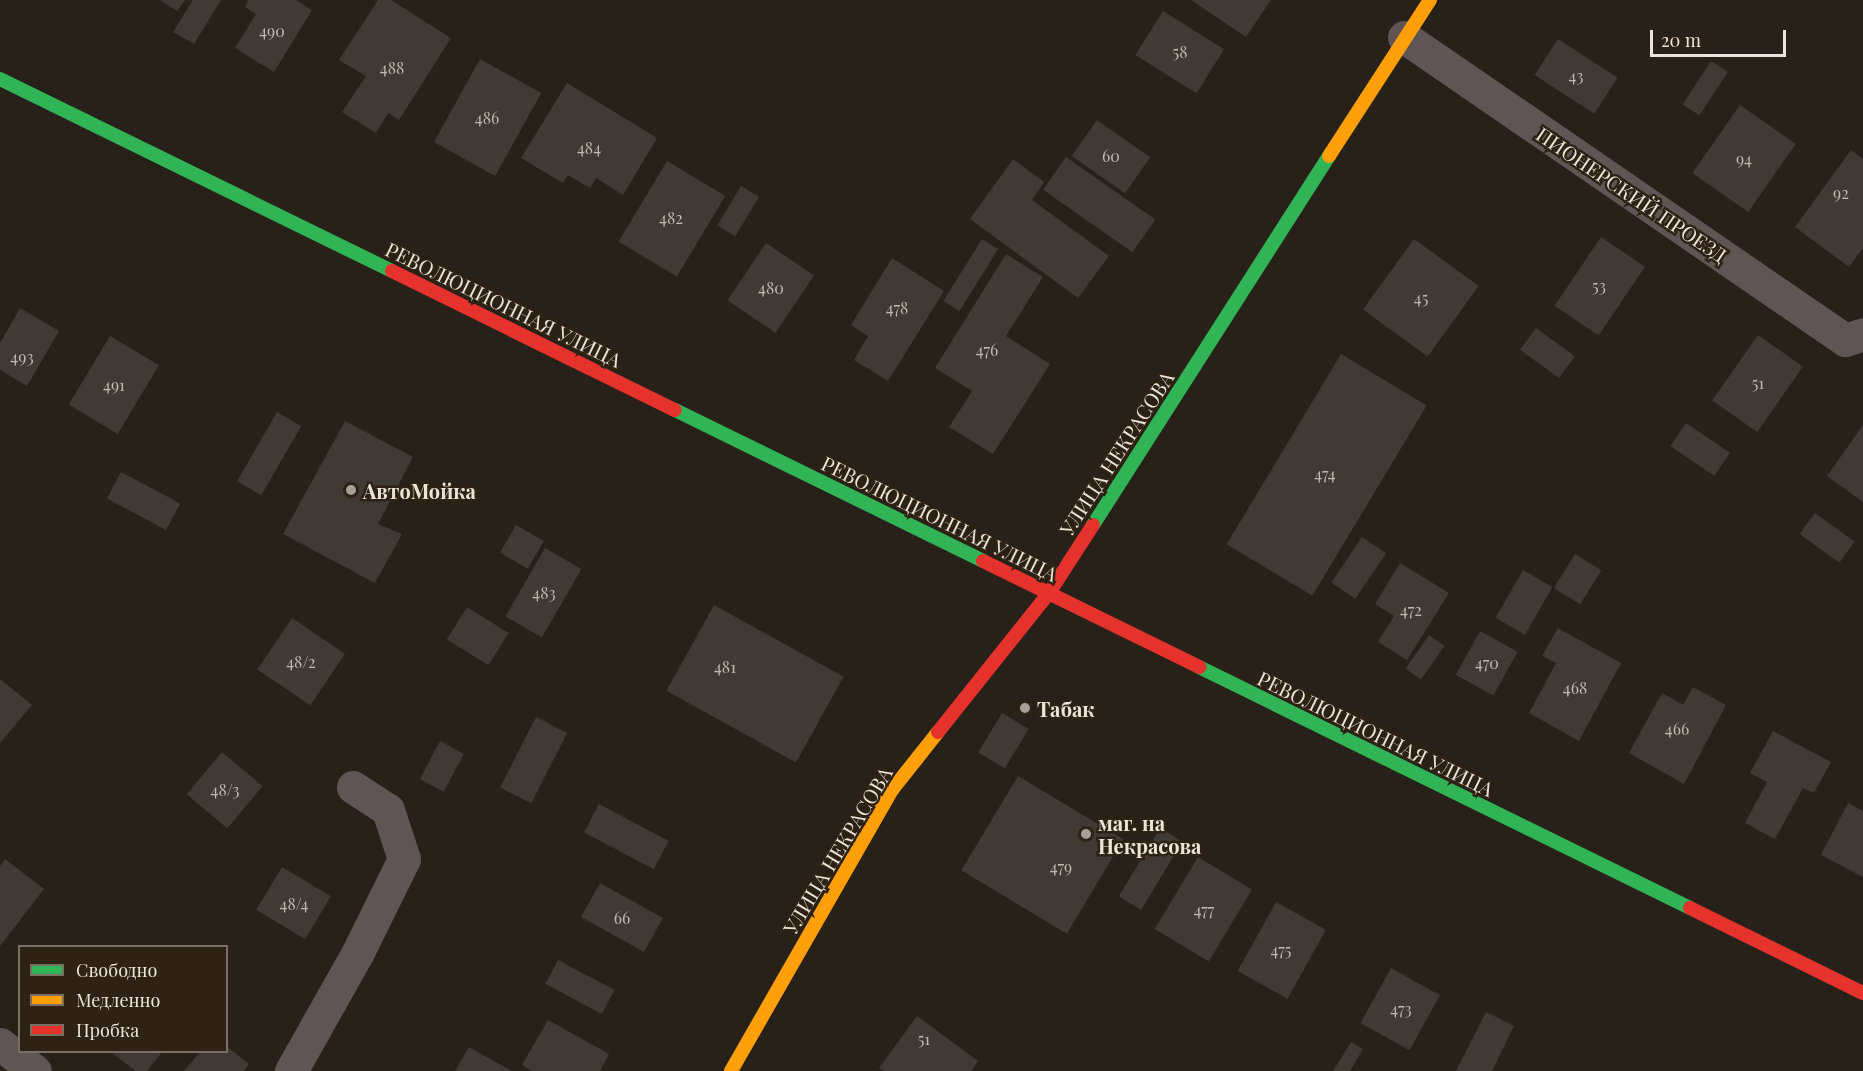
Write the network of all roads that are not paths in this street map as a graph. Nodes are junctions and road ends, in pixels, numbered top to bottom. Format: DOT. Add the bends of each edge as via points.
graph roads {
  1 [pos="1430,0"];
  2 [pos="1404,37"];
  3 [pos="0,79"];
  4 [pos="1863,334"];
  5 [pos="1049,593"];
  6 [pos="353,787"];
  7 [pos="1863,993"];
  8 [pos="0,1044"];
  9 [pos="35,1071"];
  10 [pos="291,1071"];
  11 [pos="731,1071"];
  1 -- 2 [label="street, УЛИЦА НЕКРАСОВА"];
  2 -- 4 [label="street, ПИОНЕРСКИЙ ПРОЕЗД" via="1845,340"];
  2 -- 5 [label="street, УЛИЦА НЕКРАСОВА"];
  3 -- 5 [label="street, РЕВОЛЮЦИОННАЯ УЛИЦА"];
  5 -- 7 [label="street, РЕВОЛЮЦИОННАЯ УЛИЦА"];
  5 -- 11 [label="street, УЛИЦА НЕКРАСОВА" via="892,790"];
  6 -- 10 [label="street" via="388,810 404,859 357,954"];
  8 -- 9 [label="street"];
}
